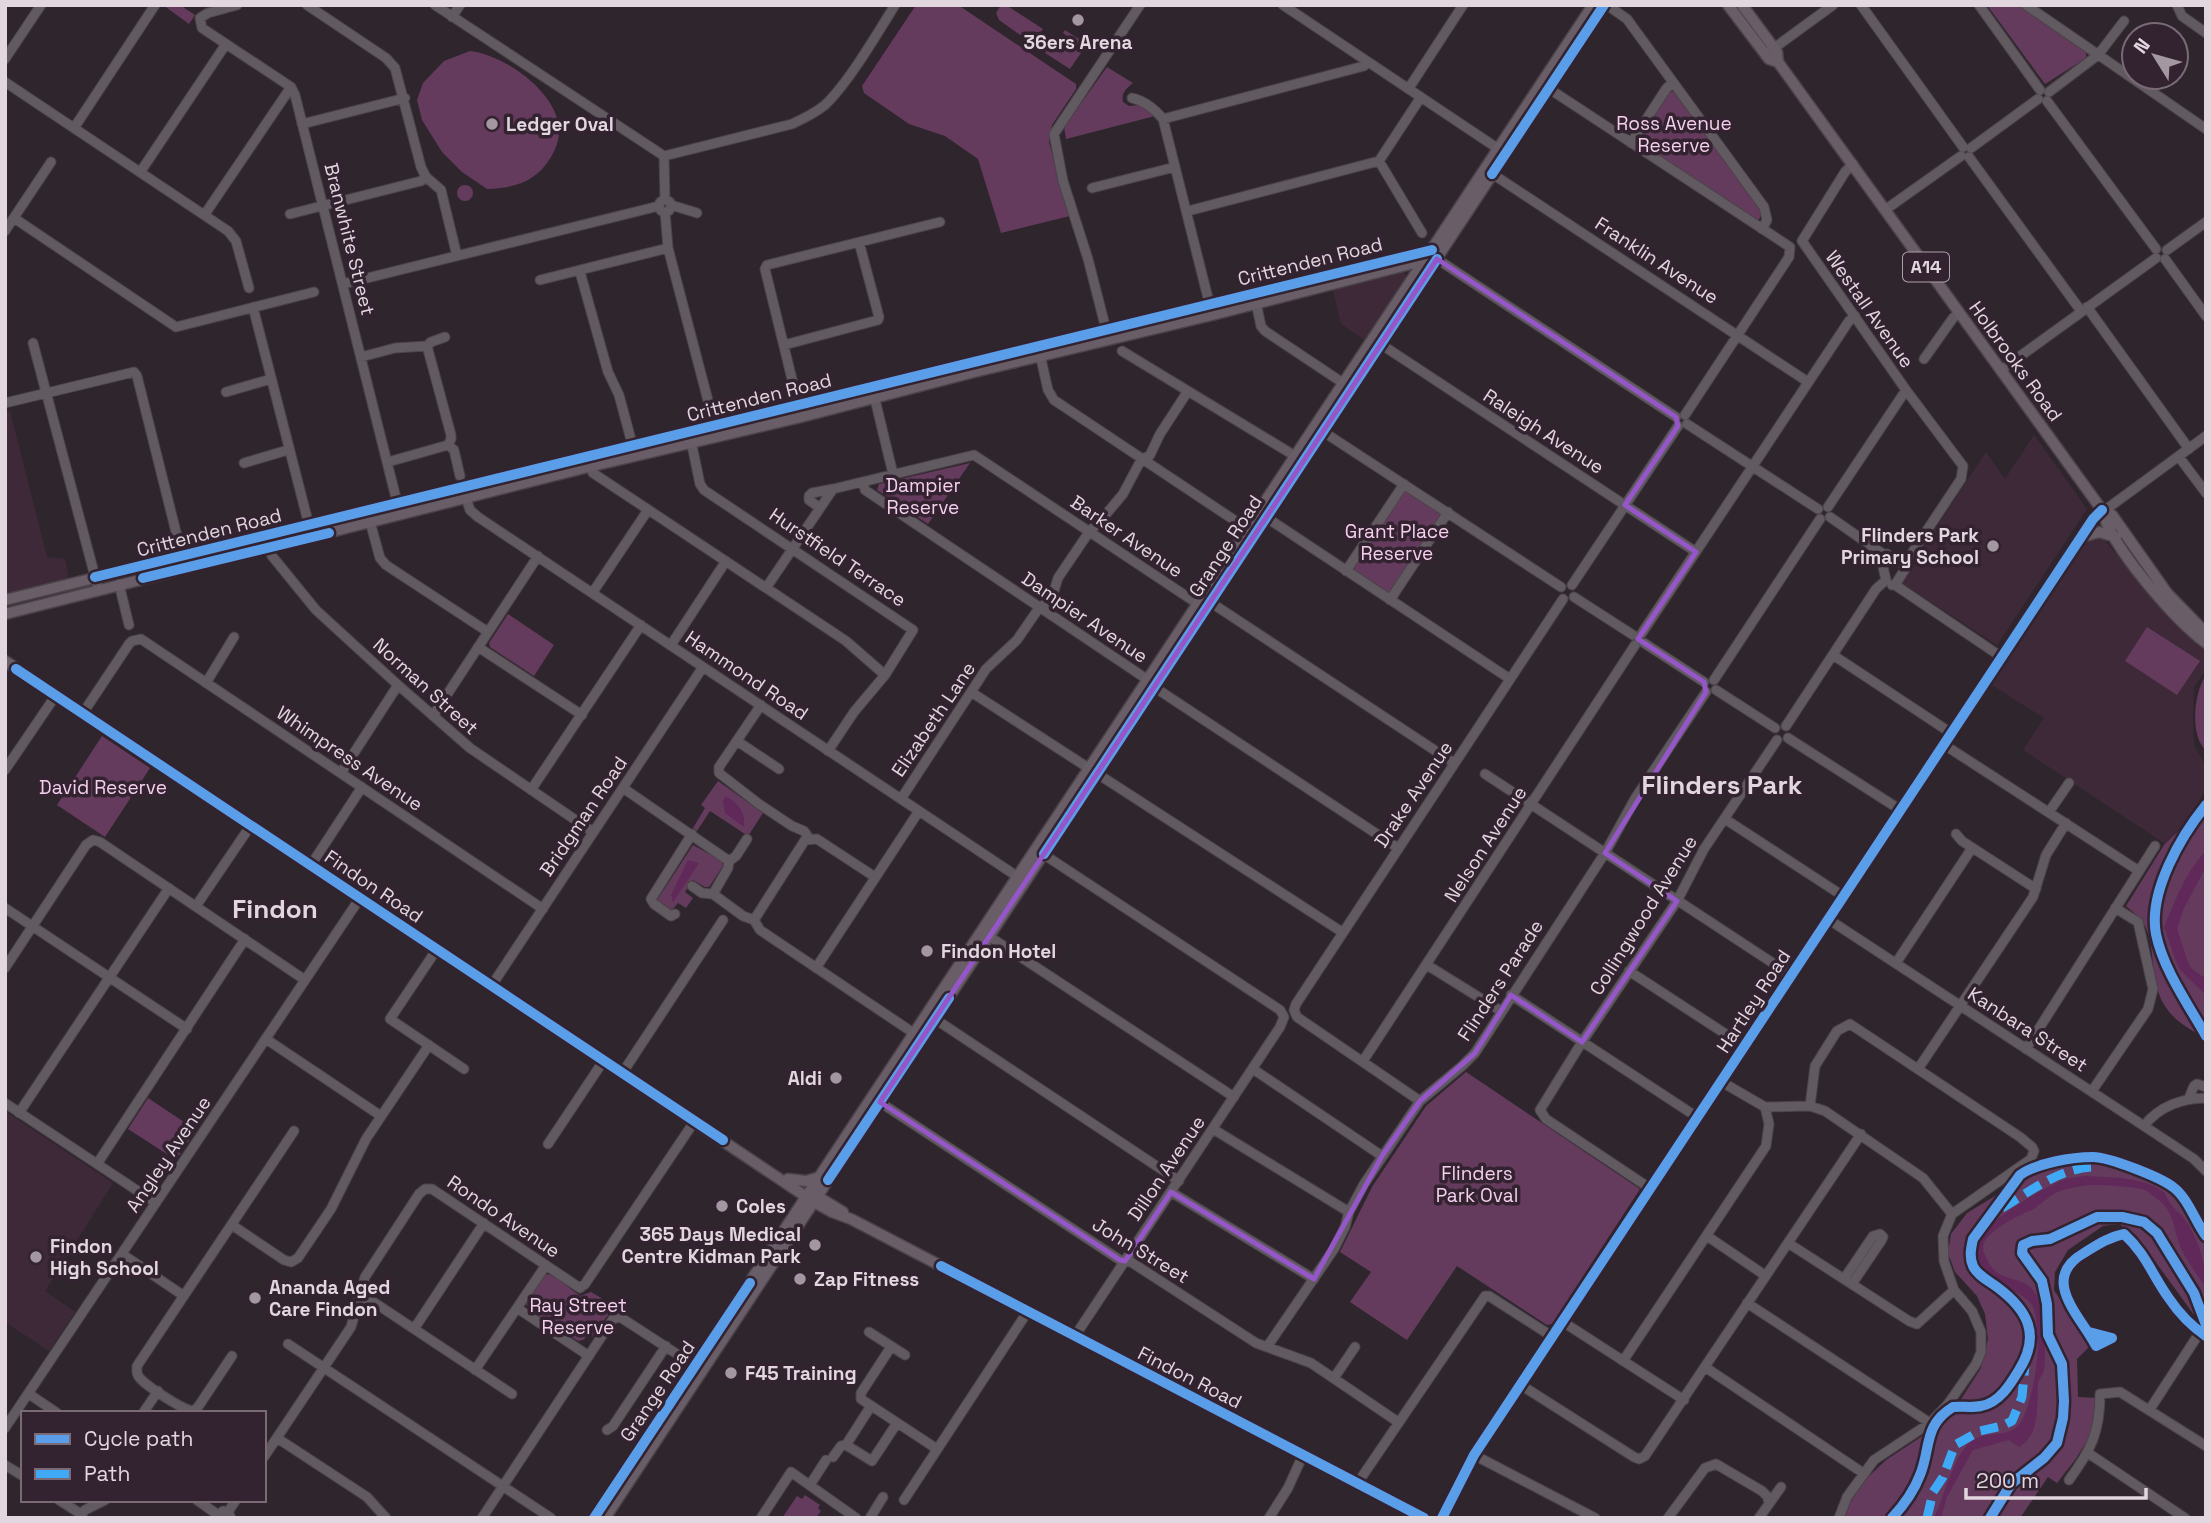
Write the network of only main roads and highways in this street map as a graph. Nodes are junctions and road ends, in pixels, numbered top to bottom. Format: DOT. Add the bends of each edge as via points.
graph roads {
  1 [pos="1593,5"];
  2 [pos="1605,5"];
  3 [pos="1728,5"];
  4 [pos="1742,5"];
  5 [pos="1770,51"];
  6 [pos="1502,151"];
  7 [pos="1434,254"];
  8 [pos="1424,260"];
  9 [pos="1405,265"];
  10 [pos="1412,279"];
  11 [pos="1255,299"];
  12 [pos="1377,341"];
  13 [pos="873,392"];
  14 [pos="716,431"];
  15 [pos="2102,510"];
  16 [pos="368,517"];
  17 [pos="2082,537"];
  18 [pos="2116,537"];
  19 [pos="5,600"];
  20 [pos="5,614"];
  21 [pos="2206,633"];
  22 [pos="2206,643"];
  23 [pos="5,661"];
  24 [pos="824,1178"];
  25 [pos="786,1181"];
  26 [pos="812,1197"];
  27 [pos="832,1209"];
  28 [pos="799,1217"];
  29 [pos="699,1368"];
  30 [pos="594,1518"];
  31 [pos="605,1518"];
  32 [pos="1424,1518"];
  1 -- 6 [label="main road, Grange Road"];
  2 -- 6 [label="main road, Grange Road"];
  3 -- 5 [label="main road, Holbrooks Road / A14"];
  4 -- 5 [label="main road, Holbrooks Road / A14"];
  5 -- 15 [label="main road, Holbrooks Road / A14"];
  6 -- 7 [label="main road, Grange Road"];
  7 -- 8 [label="main road, Grange Road"];
  7 -- 11 [label="main road, Crittenden Road"];
  7 -- 12 [label="main road, Grange Road"];
  8 -- 9 [label="main road, Crittenden Road"];
  8 -- 10 [label="main road, Grange Road"];
  9 -- 10 [label="main road" via="1411,269"];
  9 -- 11 [label="main road, Crittenden Road"];
  10 -- 12 [label="main road, Grange Road"];
  11 -- 13 [label="main road, Crittenden Road"];
  12 -- 24 [label="main road, Grange Road"];
  13 -- 14 [label="main road, Crittenden Road" via="799,405"];
  13 -- 14 [label="main road, Crittenden Road" via="801,417"];
  14 -- 16 [label="main road, Crittenden Road" via="463,487"];
  15 -- 18 [label="main road, Holbrooks Road / A14"];
  15 -- 21 [label="main road, Holbrooks Road / A14" via="2112,515 2162,587"];
  16 -- 19 [label="main road, Crittenden Road" via="309,525"];
  16 -- 20 [label="main road, Crittenden Road" via="312,537"];
  17 -- 18 [label="main road" via="2099,532"];
  18 -- 22 [label="main road, Holbrooks Road / A14" via="2155,592"];
  23 -- 25 [label="main road, Findon Road"];
  24 -- 25 [label="main road"];
  24 -- 26 [label="main road, Grange Road"];
  24 -- 27 [label="main road"];
  25 -- 26 [label="main road, Findon Road"];
  25 -- 28 [label="main road"];
  26 -- 27 [label="main road, Findon Road"];
  26 -- 28 [label="main road, Grange Road"];
  27 -- 28 [label="main road"];
  27 -- 32 [label="main road, Findon Road"];
  28 -- 29 [label="main road, Grange Road"];
  29 -- 30 [label="main road, Grange Road"];
  29 -- 31 [label="main road, Grange Road"];
}
